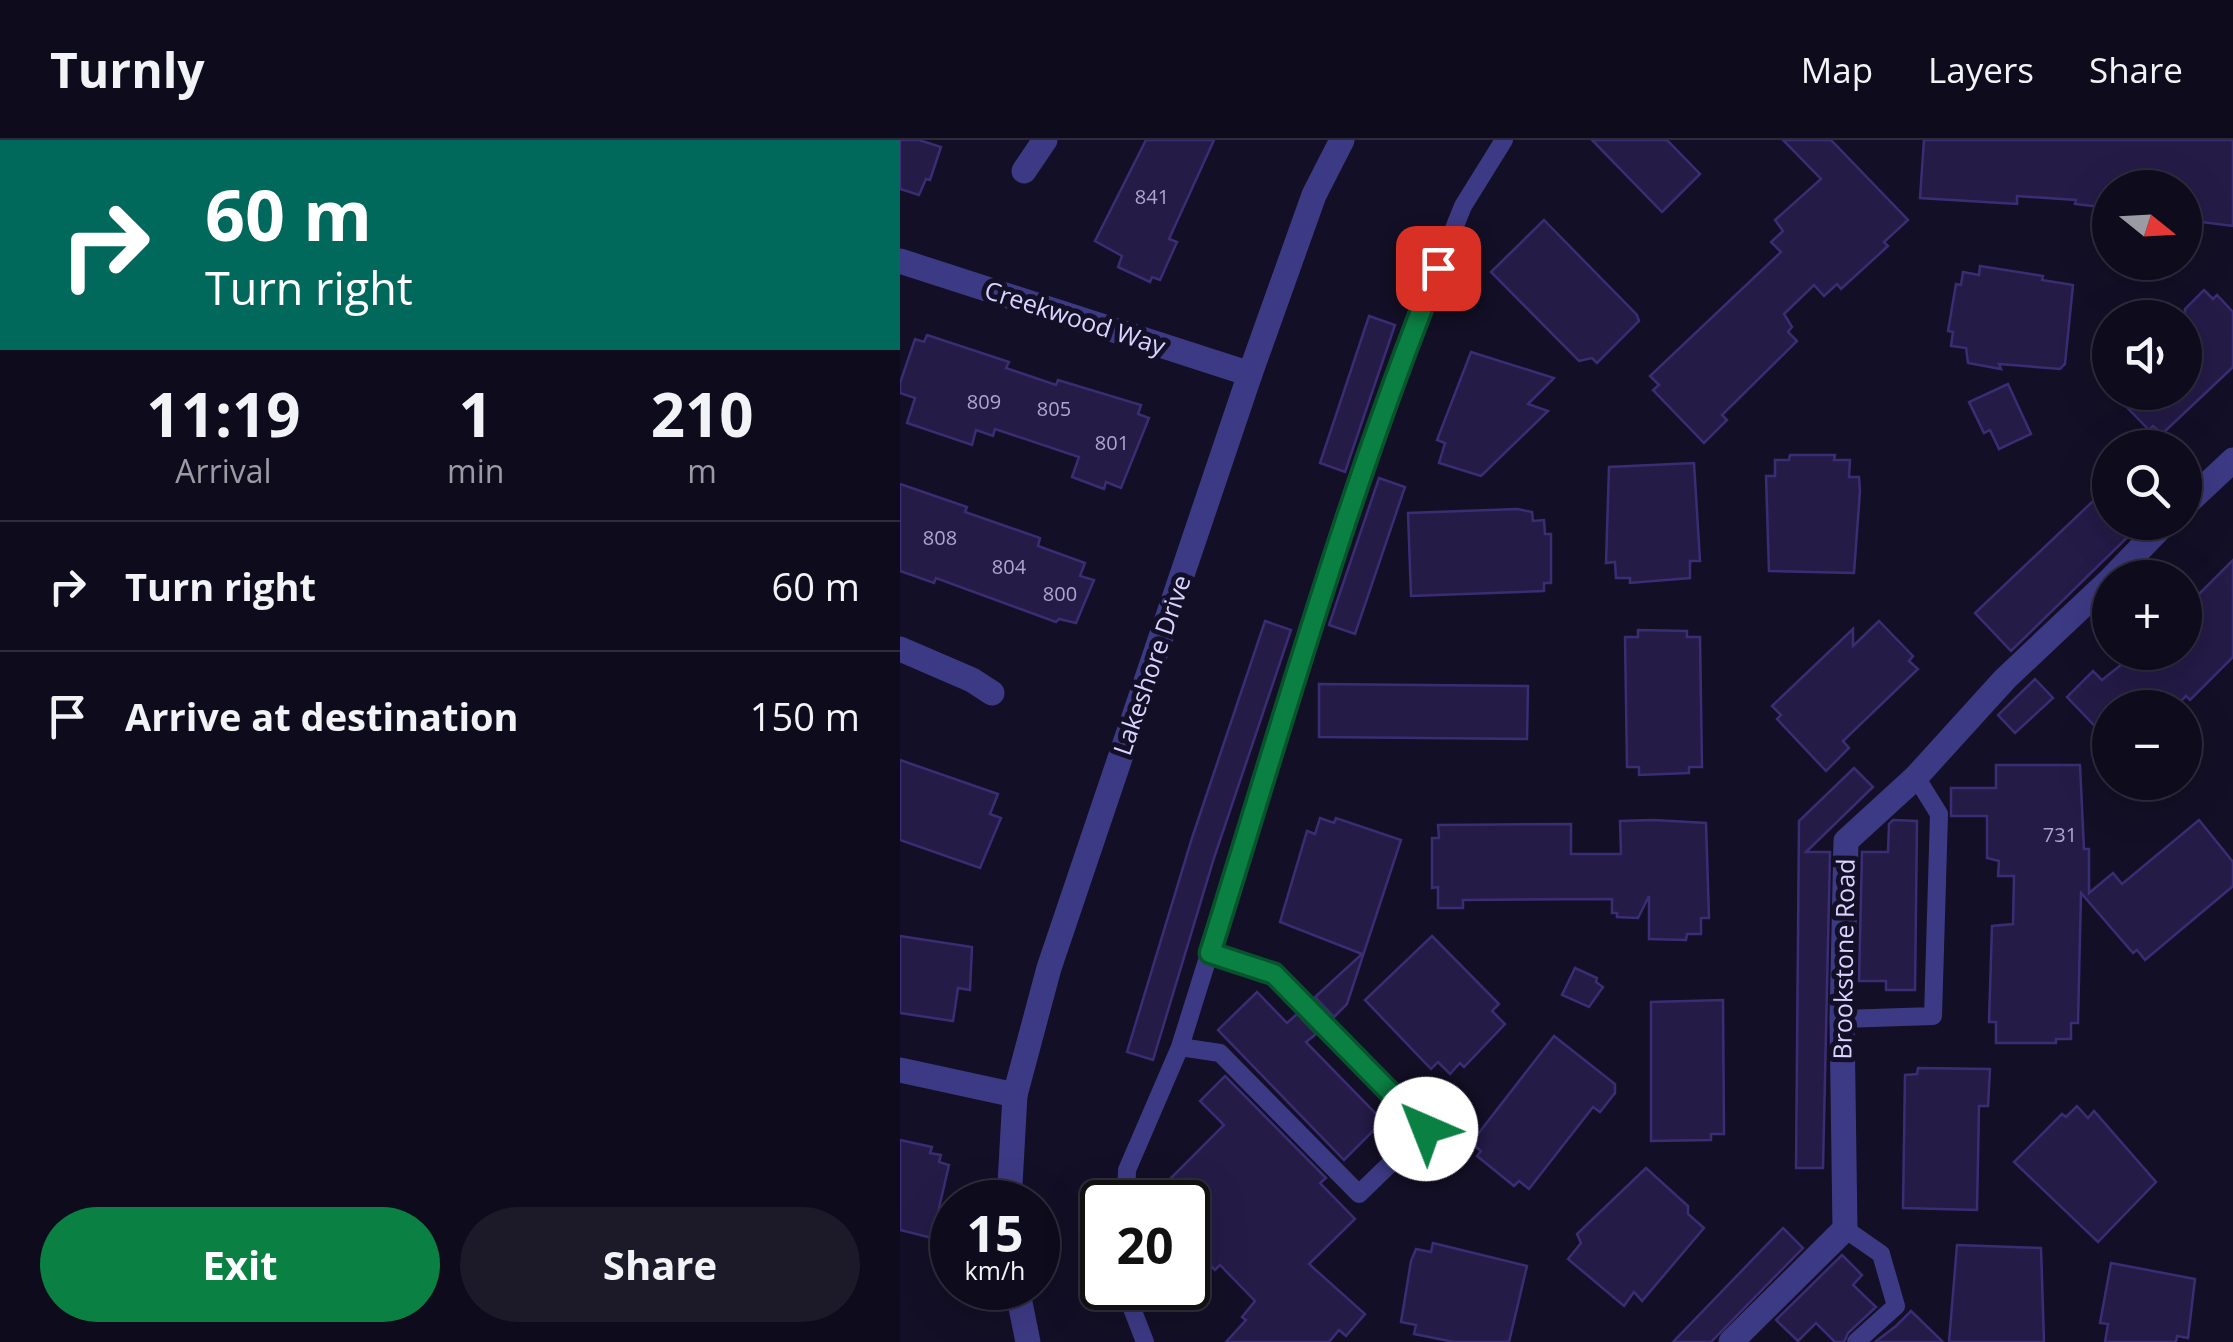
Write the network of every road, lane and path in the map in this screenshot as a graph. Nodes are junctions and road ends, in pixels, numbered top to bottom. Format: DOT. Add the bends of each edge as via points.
graph roads {
  1 [pos="1045,140"];
  2 [pos="1342,140"];
  3 [pos="1504,140"];
  4 [pos="1024,171"];
  5 [pos="900,261"];
  6 [pos="1250,374"];
  7 [pos="2233,460"];
  8 [pos="2202,489"];
  9 [pos="2149,540"];
  10 [pos="2129,560"];
  11 [pos="2092,597"];
  12 [pos="900,649"];
  13 [pos="992,694"];
  14 [pos="1916,776"];
  15 [pos="1210,953"];
  16 [pos="1842,1018"];
  17 [pos="1180,1046"];
  18 [pos="900,1070"];
  19 [pos="1015,1095"];
  20 [pos="1010,1180"];
  21 [pos="1126,1180"];
  22 [pos="1845,1229"];
  23 [pos="1021,1310"];
  24 [pos="1133,1310"];
  25 [pos="1028,1342"];
  26 [pos="1145,1342"];
  27 [pos="1730,1342"];
  28 [pos="1856,1342"];
  1 -- 4 [label="street"];
  2 -- 6 [label="street, Lakeshore Drive" via="1314,195"];
  3 -- 15 [label="lane" via="1464,206 1413,330"];
  5 -- 6 [label="street, Creekwood Way"];
  6 -- 19 [label="street, Lakeshore Drive" via="1049,968"];
  7 -- 8 [label="street"];
  9 -- 10 [label="street, Brookstone Road"];
  11 -- 14 [label="street, Brookstone Road"];
  12 -- 13 [label="street"];
  14 -- 16 [label="street, Brookstone Road" via="1846,841"];
  14 -- 16 [label="lane" via="1939,814 1933,1016"];
  15 -- 17 [label="lane"];
  15 -- 17 [label="lane" via="1274,974 1426,1129 1359,1194 1220,1053"];
  16 -- 22 [label="street, Brookstone Road"];
  17 -- 21 [label="lane"];
  18 -- 19 [label="street"];
  19 -- 20 [label="street, Lakeshore Drive"];
  22 -- 27 [label="street"];
  22 -- 28 [label="lane" via="1882,1254 1896,1306"];
  23 -- 25 [label="street"];
  24 -- 26 [label="lane"];
}
